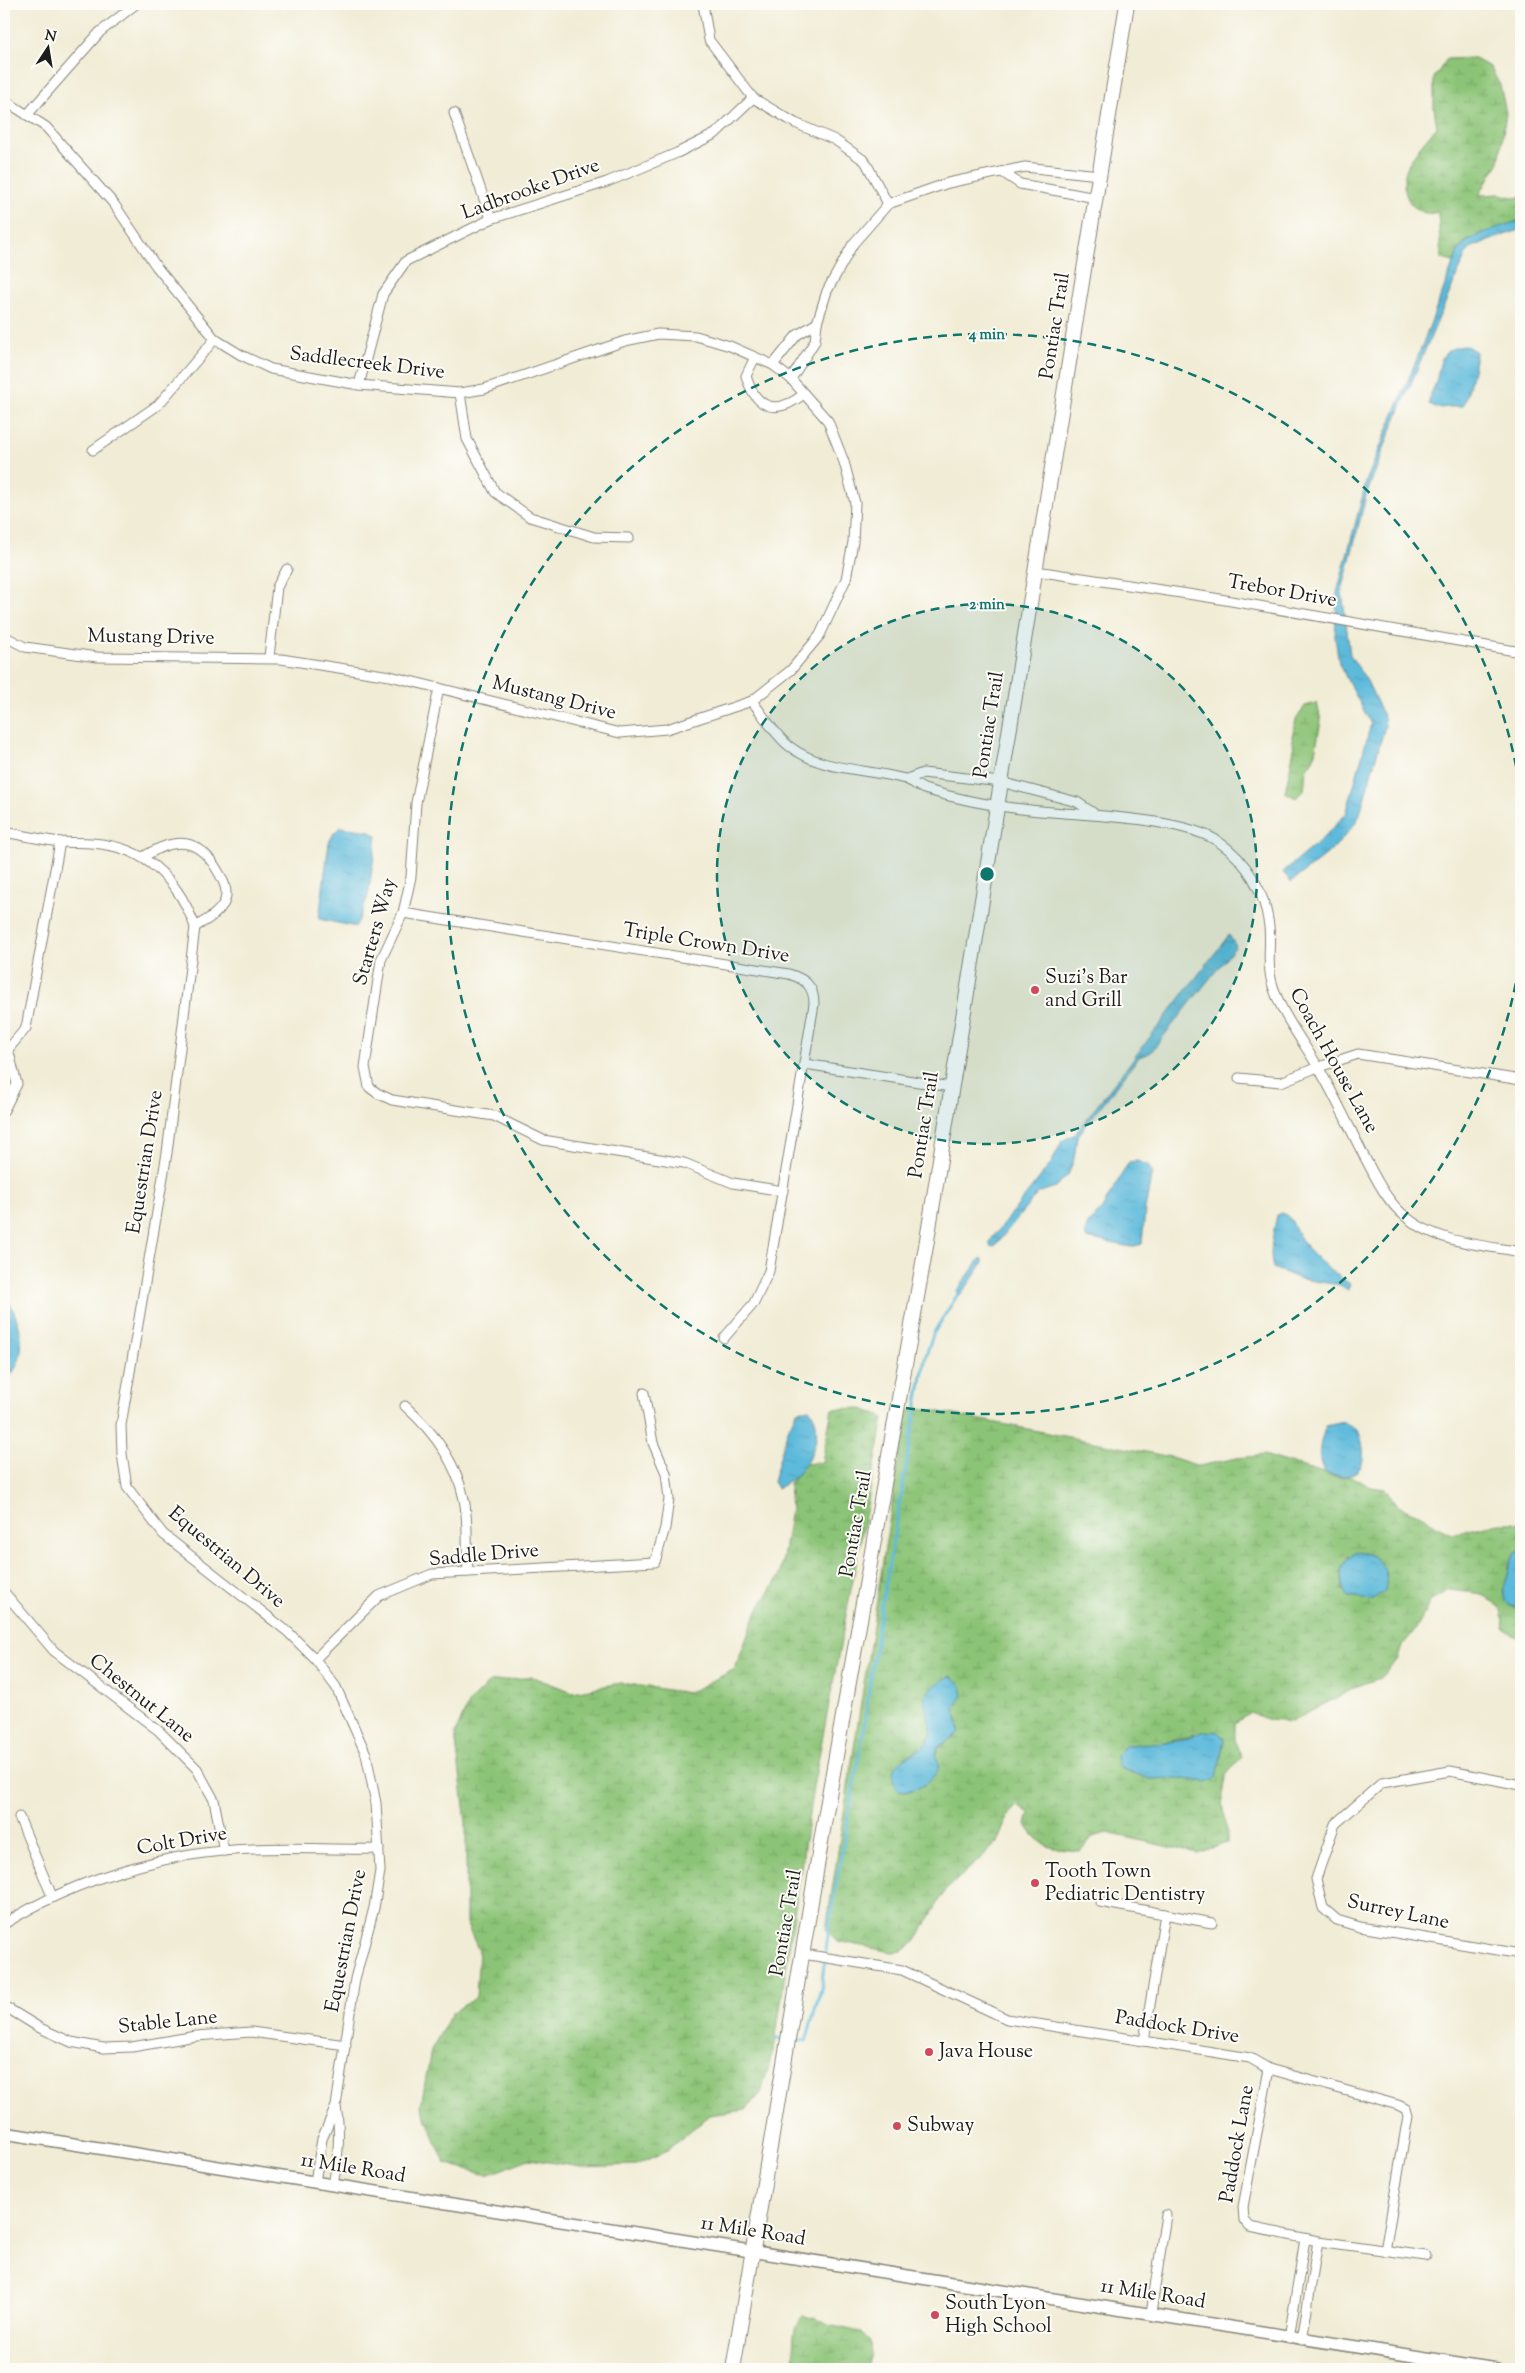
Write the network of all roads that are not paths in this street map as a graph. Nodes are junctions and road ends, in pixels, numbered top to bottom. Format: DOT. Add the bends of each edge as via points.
graph roads {
  1 [pos="136,4"];
  2 [pos="702,4"];
  3 [pos="1127,4"];
  4 [pos="753,98"];
  5 [pos="4,100"];
  6 [pos="454,113"];
  7 [pos="28,115"];
  8 [pos="1002,172"];
  9 [pos="1099,175"];
  10 [pos="1096,198"];
  11 [pos="888,204"];
  12 [pos="491,219"];
  13 [pos="817,323"];
  14 [pos="216,338"];
  15 [pos="755,357"];
  16 [pos="773,365"];
  17 [pos="791,379"];
  18 [pos="360,385"];
  19 [pos="460,393"];
  20 [pos="804,394"];
  21 [pos="93,450"];
  22 [pos="629,538"];
  23 [pos="287,569"];
  24 [pos="1036,571"];
  25 [pos="4,636"];
  26 [pos="1521,652"];
  27 [pos="269,657"];
  28 [pos="439,688"];
  29 [pos="752,700"];
  30 [pos="907,780"];
  31 [pos="1001,782"];
  32 [pos="997,807"];
  33 [pos="1095,814"];
  34 [pos="4,832"];
  35 [pos="60,842"];
  36 [pos="142,857"];
  37 [pos="403,913"];
  38 [pos="195,927"];
  39 [pos="6,1052"];
  40 [pos="805,1064"];
  41 [pos="1318,1067"];
  42 [pos="1239,1078"];
  43 [pos="1521,1080"];
  44 [pos="951,1088"];
  45 [pos="4,1110"];
  46 [pos="783,1191"];
  47 [pos="1521,1252"];
  48 [pos="724,1338"];
  49 [pos="644,1393"];
  50 [pos="405,1406"];
  51 [pos="468,1572"];
  52 [pos="4,1592"];
  53 [pos="314,1659"];
  54 [pos="1521,1784"];
  55 [pos="19,1817"];
  56 [pos="379,1848"];
  57 [pos="224,1851"];
  58 [pos="52,1896"];
  59 [pos="1100,1902"];
  60 [pos="1165,1914"];
  61 [pos="1212,1923"];
  62 [pos="4,1924"];
  63 [pos="803,1954"];
  64 [pos="1521,1954"];
  65 [pos="4,2006"];
  66 [pos="1144,2040"];
  67 [pos="346,2045"];
  68 [pos="1269,2069"];
  69 [pos="336,2106"];
  70 [pos="4,2133"];
  71 [pos="315,2182"];
  72 [pos="334,2185"];
  73 [pos="1166,2216"];
  74 [pos="1305,2238"];
  75 [pos="1318,2241"];
  76 [pos="1385,2250"];
  77 [pos="754,2252"];
  78 [pos="1426,2256"];
  79 [pos="1151,2313"];
  80 [pos="1289,2338"];
  81 [pos="1302,2340"];
  82 [pos="733,2369"];
  83 [pos="1496,2369"];
  1 -- 7 [label="street" via="100,32"];
  2 -- 4 [label="street" via="709,40"];
  3 -- 9 [label="main road, Pontiac Trail"];
  4 -- 11 [label="street" via="796,123 835,140 865,162"];
  4 -- 12 [label="street, Ladbrooke Drive" via="715,134 676,153 607,182"];
  5 -- 7 [label="street"];
  6 -- 12 [label="street"];
  7 -- 14 [label="street, Saddlecreek Drive" via="46,127 114,204 156,266"];
  8 -- 9 [label="street" via="1025,166"];
  8 -- 10 [label="street" via="1020,184"];
  8 -- 11 [label="street" via="948,183"];
  9 -- 10 [label="main road, Pontiac Trail"];
  10 -- 24 [label="main road, Pontiac Trail"];
  11 -- 13 [label="street" via="853,244 827,291"];
  12 -- 18 [label="street, Ladbrooke Drive" via="406,261 384,294"];
  13 -- 16 [label="street" via="797,335"];
  13 -- 17 [label="street" via="815,341"];
  14 -- 18 [label="street, Saddlecreek Drive" via="241,355 271,369"];
  14 -- 21 [label="street" via="158,404"];
  15 -- 16 [label="street, Saddlecreek Drive"];
  15 -- 19 [label="street, Saddlecreek Drive" via="696,336 658,334 626,340 484,388"];
  15 -- 20 [label="street" via="746,376 757,398 772,407 782,408"];
  16 -- 17 [label="street, Saddlecreek Drive"];
  17 -- 20 [label="street, Mustang Drive"];
  18 -- 19 [label="street, Saddlecreek Drive"];
  19 -- 22 [label="street" via="466,439 495,492 530,517 594,537"];
  20 -- 29 [label="street, Mustang Drive" via="828,422 844,462 855,503 853,542 846,579 820,634 790,670"];
  23 -- 27 [label="street" via="277,587"];
  24 -- 26 [label="street, Trebor Drive" via="1321,616"];
  24 -- 31 [label="main road, Pontiac Trail"];
  25 -- 27 [label="street, Mustang Drive" via="25,647 96,657"];
  27 -- 28 [label="street, Mustang Drive" via="390,676"];
  28 -- 29 [label="street, Mustang Drive" via="620,733 667,729"];
  28 -- 37 [label="street, Starters Way" via="416,803 410,877"];
  29 -- 30 [label="street" via="788,745 818,761 846,770"];
  30 -- 31 [label="street, Coach House Lane" via="923,773"];
  30 -- 32 [label="street, Coach House Lane" via="921,788"];
  31 -- 32 [label="main road, Pontiac Trail"];
  31 -- 33 [label="street, Coach House Lane" via="1077,802"];
  32 -- 33 [label="street, Coach House Lane"];
  32 -- 44 [label="main road, Pontiac Trail"];
  33 -- 41 [label="street, Coach House Lane" via="1200,832 1219,842 1244,864 1257,884 1265,906 1269,928 1268,954 1277,1000"];
  34 -- 35 [label="street, Equestrian Drive"];
  35 -- 36 [label="street, Equestrian Drive" via="108,845"];
  35 -- 39 [label="street" via="26,1028"];
  36 -- 38 [label="street, Equestrian Drive" via="168,878 188,907"];
  36 -- 38 [label="street" via="161,845 181,843 197,847 210,858 226,885 225,901 216,915"];
  37 -- 40 [label="street, Triple Crown Drive" via="779,972 800,978 812,988 814,995"];
  37 -- 46 [label="street, Starters Way" via="381,960 375,991 365,1067 369,1087 377,1093 392,1100 494,1116 543,1140 684,1163 733,1183"];
  38 -- 53 [label="street, Equestrian Drive" via="167,1153 121,1425 124,1470 127,1487 163,1534 288,1632"];
  39 -- 45 [label="street" via="17,1084"];
  40 -- 44 [label="street"];
  40 -- 46 [label="street, Triple Crown Drive"];
  41 -- 42 [label="street" via="1281,1082"];
  41 -- 43 [label="street" via="1358,1054"];
  41 -- 47 [label="street, Coach House Lane" via="1379,1185 1406,1218 1450,1239"];
  44 -- 63 [label="main road, Pontiac Trail"];
  46 -- 48 [label="street, Triple Crown Drive" via="770,1271 754,1303"];
  49 -- 51 [label="street, Saddle Drive" via="653,1443 666,1473 669,1500 655,1562"];
  50 -- 51 [label="street" via="426,1425 448,1454 464,1499"];
  51 -- 53 [label="street, Saddle Drive" via="432,1574 379,1596"];
  52 -- 57 [label="street, Chestnut Lane" via="54,1652 159,1731 197,1769 214,1800"];
  53 -- 56 [label="street, Equestrian Drive" via="336,1687 366,1754 376,1803"];
  54 -- 64 [label="street, Surrey Lane" via="1450,1771 1382,1783 1334,1824 1316,1879 1323,1908 1336,1920"];
  55 -- 58 [label="street"];
  56 -- 57 [label="street, Colt Drive"];
  56 -- 67 [label="street, Equestrian Drive" via="380,1871 374,1908 355,1979"];
  57 -- 58 [label="street, Colt Drive" via="158,1861"];
  58 -- 62 [label="street, Colt Drive"];
  59 -- 60 [label="street"];
  60 -- 61 [label="street"];
  60 -- 66 [label="street"];
  63 -- 66 [label="street, Paddock Drive" via="902,1970 1008,2019"];
  63 -- 77 [label="main road, Pontiac Trail"];
  65 -- 67 [label="street, Stable Lane" via="64,2039 103,2048 251,2032"];
  66 -- 68 [label="street, Paddock Drive" via="1250,2058"];
  67 -- 69 [label="street, Equestrian Drive"];
  68 -- 74 [label="street, Paddock Lane" via="1243,2207 1244,2220 1250,2227"];
  68 -- 76 [label="street, Paddock Drive" via="1406,2109 1408,2116"];
  69 -- 71 [label="street, Equestrian Drive" via="322,2139"];
  69 -- 72 [label="street, Equestrian Drive" via="340,2143"];
  70 -- 71 [label="street, 11 Mile Road"];
  71 -- 72 [label="street, 11 Mile Road"];
  72 -- 77 [label="street, 11 Mile Road"];
  73 -- 79 [label="street"];
  74 -- 75 [label="street, Paddock Lane"];
  74 -- 80 [label="street"];
  75 -- 76 [label="street, Paddock Lane"];
  75 -- 81 [label="street"];
  76 -- 78 [label="street, Paddock Lane"];
  77 -- 79 [label="street, 11 Mile Road"];
  77 -- 82 [label="main road, Pontiac Trail"];
  79 -- 80 [label="street, 11 Mile Road"];
  80 -- 81 [label="street, 11 Mile Road"];
  81 -- 83 [label="street, 11 Mile Road"];
}
